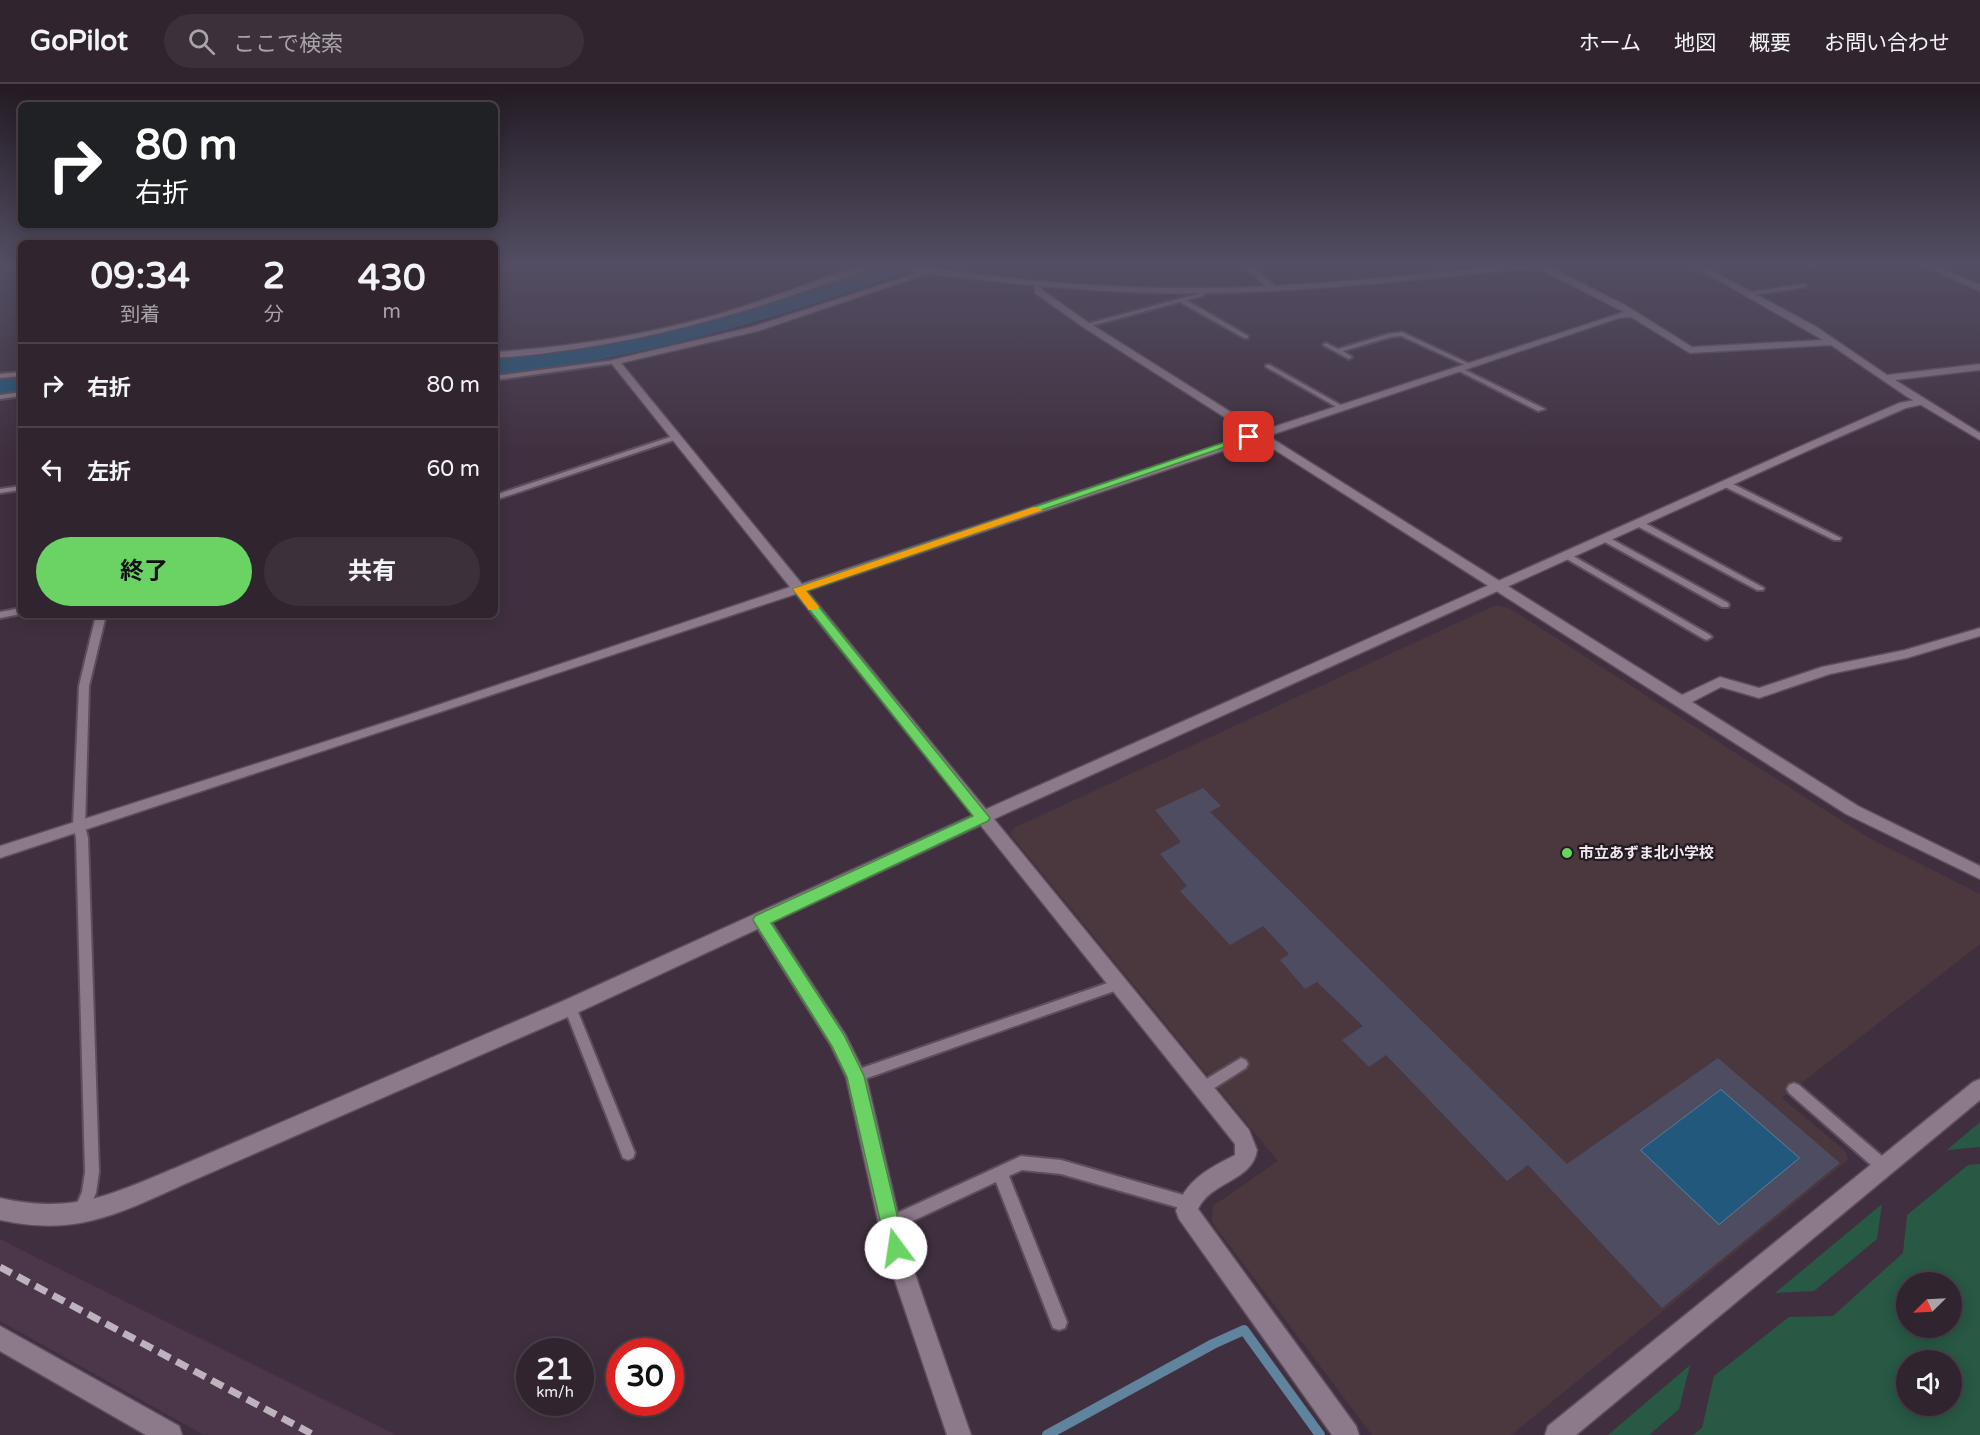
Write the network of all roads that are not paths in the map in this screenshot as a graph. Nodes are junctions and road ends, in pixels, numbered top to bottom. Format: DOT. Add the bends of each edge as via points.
graph roads {
  1 [pos="672,327"];
  2 [pos="761,327"];
  3 [pos="1089,327"];
  4 [pos="1229,327"];
  5 [pos="1582,327"];
  6 [pos="1653,327"];
  7 [pos="1808,327"];
  8 [pos="1246,337"];
  9 [pos="1833,342"];
  10 [pos="1326,345"];
  11 [pos="1337,351"];
  12 [pos="498,356"];
  13 [pos="1349,357"];
  14 [pos="615,362"];
  15 [pos="1268,366"];
  16 [pos="1464,367"];
  17 [pos="1980,367"];
  18 [pos="18,374"];
  19 [pos="0,376"];
  20 [pos="498,378"];
  21 [pos="1886,378"];
  22 [pos="18,394"];
  23 [pos="0,397"];
  24 [pos="1920,402"];
  25 [pos="1342,408"];
  26 [pos="1541,409"];
  27 [pos="1259,434"];
  28 [pos="1980,437"];
  29 [pos="676,438"];
  30 [pos="1726,484"];
  31 [pos="18,488"];
  32 [pos="0,491"];
  33 [pos="498,497"];
  34 [pos="1640,524"];
  35 [pos="1837,538"];
  36 [pos="1606,539"];
  37 [pos="1568,556"];
  38 [pos="1500,586"];
  39 [pos="1760,588"];
  40 [pos="799,589"];
  41 [pos="1725,605"];
  42 [pos="18,612"];
  43 [pos="0,615"];
  44 [pos="100,618"];
  45 [pos="1980,632"];
  46 [pos="1707,637"];
  47 [pos="1682,701"];
  48 [pos="983,818"];
  49 [pos="79,826"];
  50 [pos="0,852"];
  51 [pos="1980,873"];
  52 [pos="761,920"];
  53 [pos="1119,984"];
  54 [pos="570,1007"];
  55 [pos="1241,1064"];
  56 [pos="856,1076"];
  57 [pos="1203,1088"];
  58 [pos="1980,1088"];
  59 [pos="1794,1089"];
  60 [pos="628,1154"];
  61 [pos="1884,1167"];
  62 [pos="1000,1173"];
  63 [pos="1187,1203"];
  64 [pos="0,1209"];
  65 [pos="80,1214"];
  66 [pos="889,1224"];
  67 [pos="1059,1323"];
  68 [pos="0,1338"];
  69 [pos="170,1435"];
  70 [pos="959,1435"];
  71 [pos="1347,1435"];
  72 [pos="1557,1435"];
  1 -- 12 [label="street" via="588,344"];
  2 -- 14 [label="street"];
  3 -- 27 [label="street"];
  4 -- 8 [label="lane"];
  5 -- 16 [label="street"];
  6 -- 9 [label="street" via="1690,350"];
  7 -- 9 [label="street"];
  9 -- 21 [label="street"];
  10 -- 11 [label="lane"];
  11 -- 13 [label="lane"];
  11 -- 16 [label="lane" via="1402,334"];
  14 -- 20 [label="lane"];
  14 -- 29 [label="street"];
  15 -- 25 [label="lane"];
  16 -- 25 [label="street"];
  16 -- 26 [label="lane"];
  17 -- 21 [label="street"];
  18 -- 19 [label="lane"];
  21 -- 24 [label="street"];
  22 -- 23 [label="lane"];
  24 -- 28 [label="street"];
  24 -- 30 [label="street" via="1903,405"];
  25 -- 27 [label="street"];
  27 -- 38 [label="street"];
  27 -- 40 [label="street"];
  29 -- 33 [label="lane"];
  29 -- 40 [label="street"];
  30 -- 34 [label="street"];
  30 -- 35 [label="lane"];
  31 -- 32 [label="lane"];
  34 -- 36 [label="street"];
  34 -- 39 [label="lane"];
  36 -- 37 [label="street"];
  36 -- 41 [label="lane"];
  37 -- 38 [label="street"];
  37 -- 46 [label="lane"];
  38 -- 47 [label="street"];
  38 -- 48 [label="street"];
  40 -- 48 [label="street"];
  40 -- 49 [label="street"];
  42 -- 43 [label="lane"];
  44 -- 49 [label="lane" via="84,686"];
  45 -- 47 [label="street" via="1907,654 1827,670 1759,693 1720,682"];
  47 -- 51 [label="street" via="1852,810"];
  48 -- 52 [label="street"];
  48 -- 53 [label="street"];
  49 -- 50 [label="street"];
  49 -- 65 [label="lane" via="92,1172"];
  52 -- 54 [label="street"];
  52 -- 56 [label="street" via="838,1040"];
  53 -- 56 [label="lane"];
  53 -- 57 [label="street"];
  54 -- 60 [label="lane"];
  54 -- 65 [label="street" via="110,1208"];
  55 -- 57 [label="lane"];
  56 -- 66 [label="street"];
  57 -- 63 [label="street" via="1242,1137 1247,1155"];
  58 -- 61 [label="street"];
  59 -- 61 [label="lane"];
  61 -- 72 [label="street"];
  62 -- 63 [label="lane" via="1021,1163 1061,1167"];
  62 -- 66 [label="lane"];
  62 -- 67 [label="lane"];
  63 -- 71 [label="street" via="1190,1218"];
  64 -- 65 [label="street" via="41,1215"];
  66 -- 70 [label="street"];
  68 -- 69 [label="street"];
}
